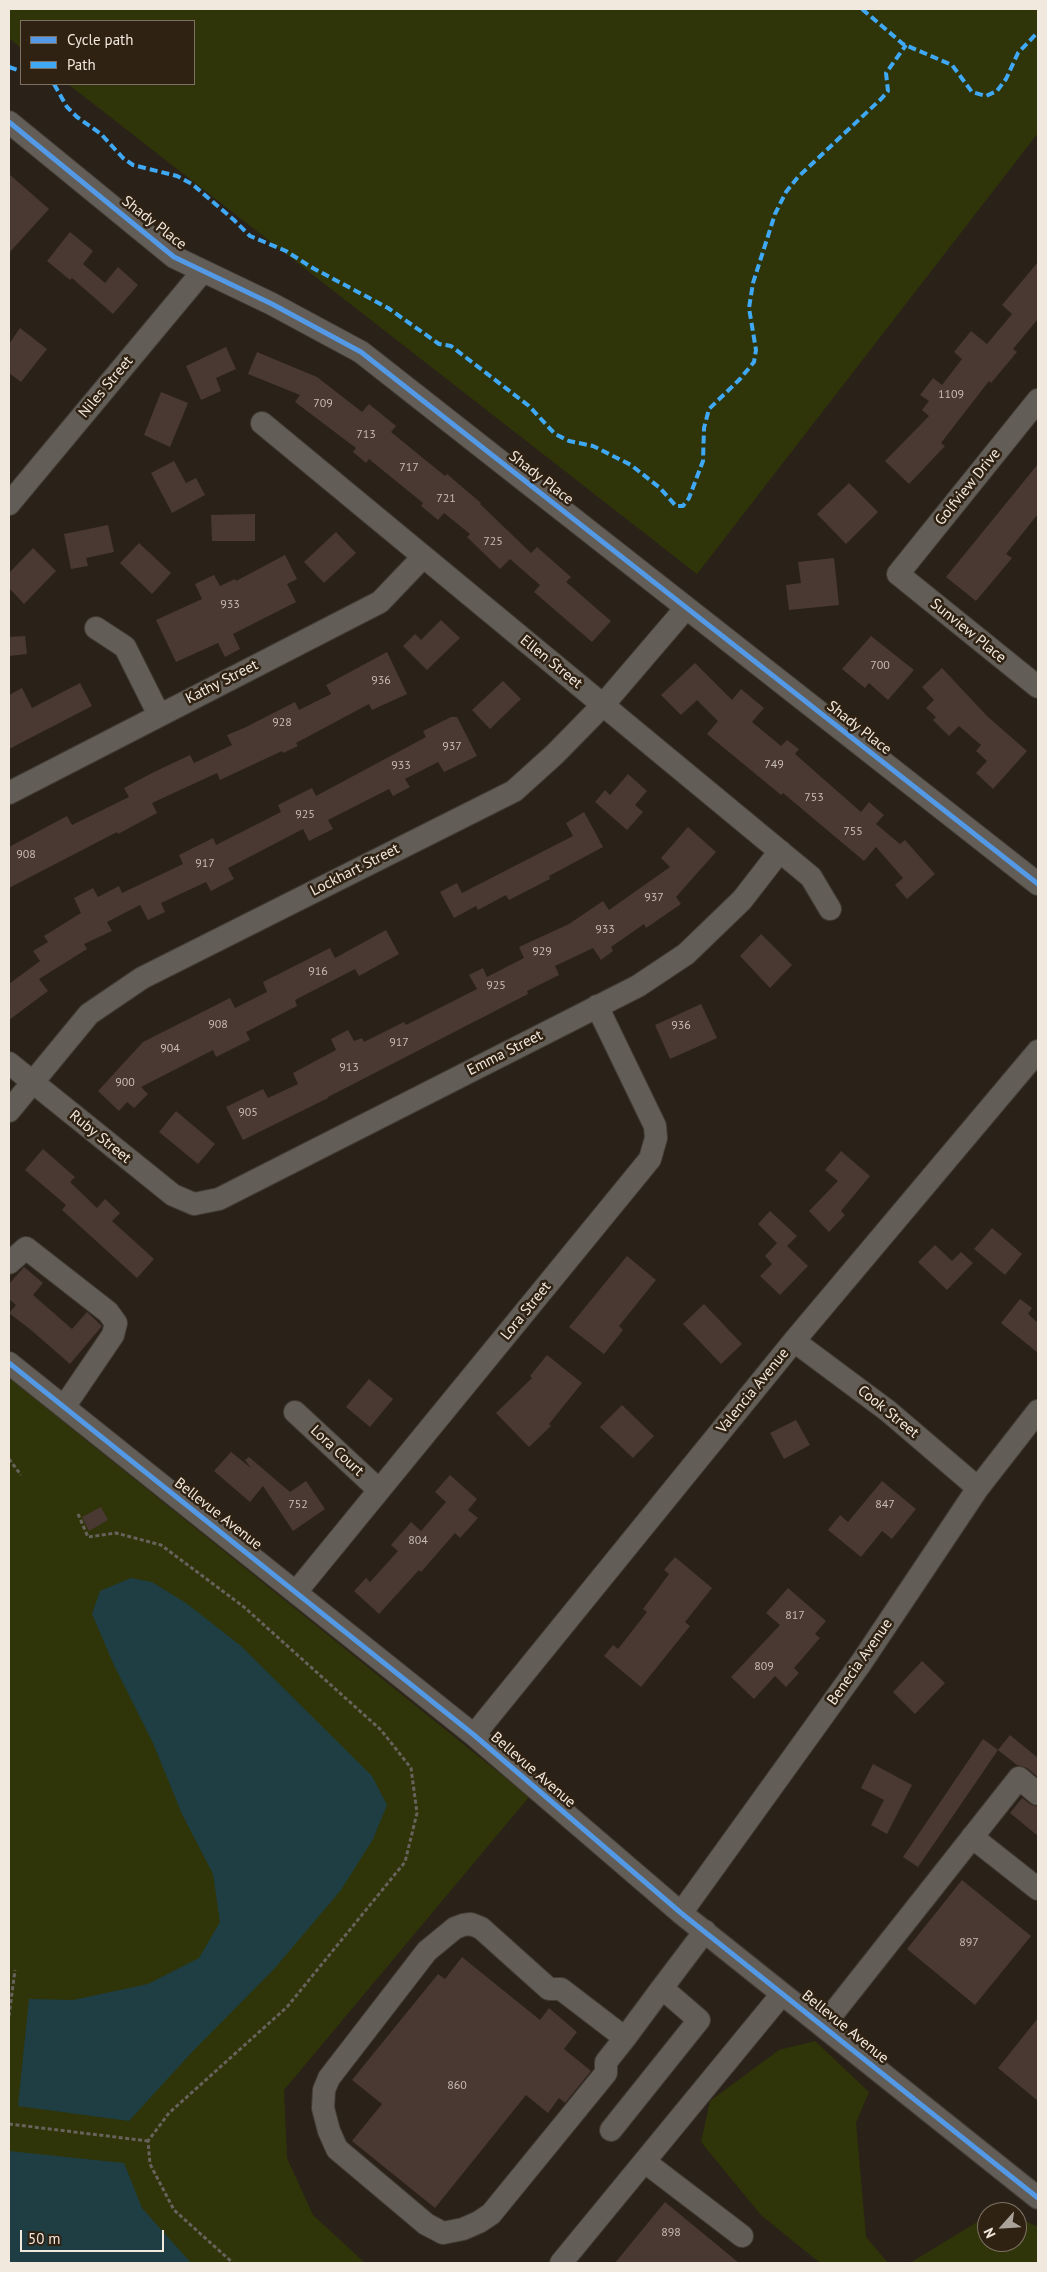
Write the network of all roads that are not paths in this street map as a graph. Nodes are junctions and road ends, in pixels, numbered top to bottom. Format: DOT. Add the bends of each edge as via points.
graph roads {
  1 [pos="10,125"];
  2 [pos="203,271"];
  3 [pos="1038,400"];
  4 [pos="262,423"];
  5 [pos="9,504"];
  6 [pos="423,557"];
  7 [pos="898,574"];
  8 [pos="686,608"];
  9 [pos="96,628"];
  10 [pos="1038,688"];
  11 [pos="603,705"];
  12 [pos="158,715"];
  13 [pos="9,793"];
  14 [pos="780,851"];
  15 [pos="1038,884"];
  16 [pos="830,909"];
  17 [pos="597,1006"];
  18 [pos="1038,1051"];
  19 [pos="9,1063"];
  20 [pos="33,1083"];
  21 [pos="9,1111"];
  22 [pos="194,1204"];
  23 [pos="9,1263"];
  24 [pos="794,1341"];
  25 [pos="9,1364"];
  26 [pos="64,1407"];
  27 [pos="1038,1411"];
  28 [pos="295,1412"];
  29 [pos="978,1488"];
  30 [pos="379,1490"];
  31 [pos="296,1592"];
  32 [pos="474,1735"];
  33 [pos="1038,1794"];
  34 [pos="972,1837"];
  35 [pos="1038,1889"];
  36 [pos="681,1913"];
  37 [pos="705,1931"];
  38 [pos="662,1988"];
  39 [pos="782,1994"];
  40 [pos="823,2026"];
  41 [pos="625,2038"];
  42 [pos="611,2130"];
  43 [pos="645,2162"];
  44 [pos="1038,2198"];
  45 [pos="742,2236"];
  46 [pos="561,2263"];
  1 -- 2 [label="street, Shady Place" via="174,256"];
  2 -- 5 [label="street, Niles Street"];
  2 -- 8 [label="street, Shady Place" via="360,352"];
  3 -- 7 [label="street, Golfview Drive"];
  4 -- 6 [label="street, Ellen Street"];
  6 -- 11 [label="street, Ellen Street"];
  6 -- 12 [label="street, Kathy Street" via="380,602"];
  7 -- 10 [label="street, Sunview Place"];
  8 -- 11 [label="street, Lockhart Street"];
  8 -- 15 [label="street, Shady Place"];
  9 -- 12 [label="street" via="125,647"];
  11 -- 14 [label="street, Ellen Street"];
  11 -- 20 [label="street, Lockhart Street" via="514,791 142,978 89,1014"];
  12 -- 13 [label="street, Kathy Street"];
  14 -- 16 [label="street, Ellen Street" via="811,877"];
  14 -- 17 [label="street, Emma Street" via="742,900 686,954 638,986"];
  17 -- 22 [label="street, Emma Street" via="219,1199"];
  17 -- 30 [label="street, Lora Street" via="655,1126 656,1138 650,1160"];
  18 -- 24 [label="street, Valencia Avenue"];
  19 -- 20 [label="street, Ruby Street"];
  20 -- 21 [label="street, Lockhart Street"];
  20 -- 22 [label="street, Ruby Street" via="173,1196"];
  23 -- 26 [label="street" via="26,1248 108,1312 116,1323 113,1335"];
  24 -- 29 [label="street, Cook Street" via="888,1411"];
  24 -- 32 [label="street, Valencia Avenue"];
  25 -- 26 [label="street, Bellevue Avenue"];
  26 -- 31 [label="street, Bellevue Avenue"];
  27 -- 29 [label="street, Benecia Avenue"];
  28 -- 30 [label="street, Lora Court"];
  29 -- 36 [label="street, Benecia Avenue" via="861,1663"];
  30 -- 31 [label="street, Lora Street"];
  31 -- 32 [label="street, Bellevue Avenue"];
  32 -- 36 [label="street, Bellevue Avenue"];
  33 -- 34 [label="street" via="1019,1778"];
  34 -- 35 [label="street"];
  34 -- 40 [label="street"];
  36 -- 37 [label="street, Bellevue Avenue"];
  37 -- 38 [label="street"];
  37 -- 39 [label="street, Bellevue Avenue"];
  38 -- 41 [label="street"];
  38 -- 42 [label="street" via="699,2020"];
  39 -- 40 [label="street, Bellevue Avenue"];
  39 -- 43 [label="street"];
  40 -- 44 [label="street, Bellevue Avenue"];
  41 -- 41 [label="street" via="561,1989 549,1989 481,1928 463,1925 428,1951 329,2078 324,2090 323,2108 329,2131 338,2148 426,2224 443,2233 463,2229 491,2214 606,2073 606,2062"];
  43 -- 45 [label="street"];
  43 -- 46 [label="street"];
}
